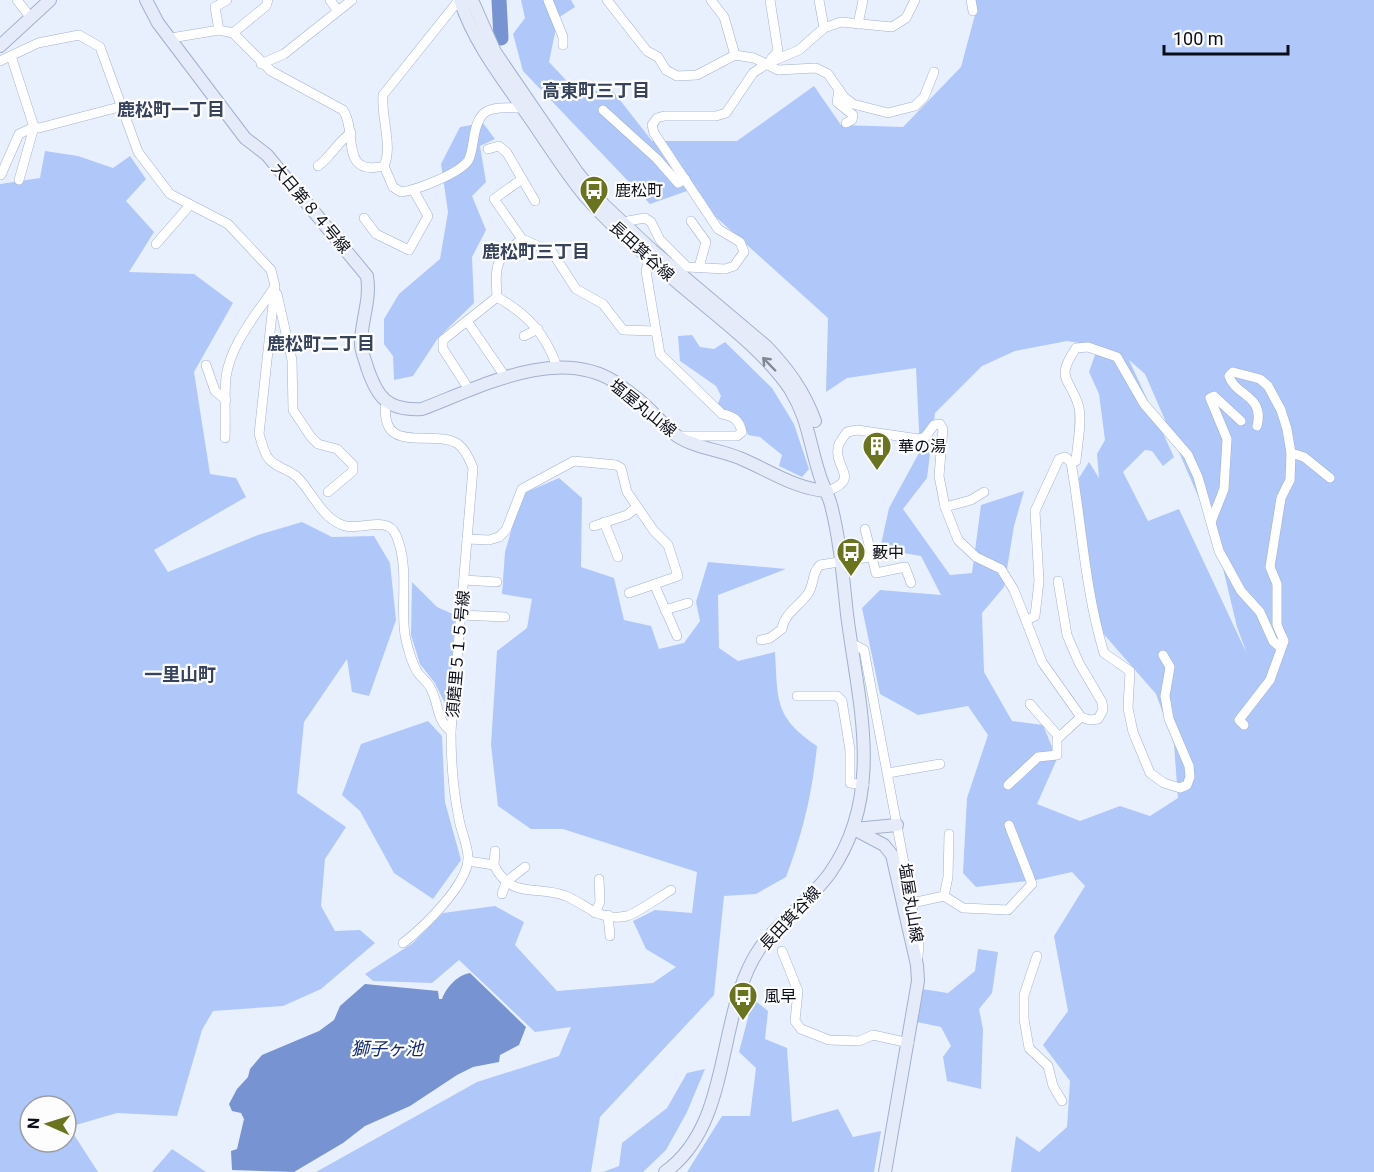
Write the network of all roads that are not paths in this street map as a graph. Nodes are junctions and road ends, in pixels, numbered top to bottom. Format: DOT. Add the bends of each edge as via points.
graph roads {
  1 [pos="17,0"];
  2 [pos="50,0"];
  3 [pos="146,0"];
  4 [pos="227,0"];
  5 [pos="269,0"];
  6 [pos="330,0"];
  7 [pos="352,0"];
  8 [pos="459,0"];
  9 [pos="472,0"];
  10 [pos="549,0"];
  11 [pos="607,0"];
  12 [pos="711,0"];
  13 [pos="770,0"];
  14 [pos="819,0"];
  15 [pos="863,0"];
  16 [pos="915,0"];
  17 [pos="971,0"];
  18 [pos="338,11"];
  19 [pos="973,11"];
  20 [pos="31,18"];
  21 [pos="858,24"];
  22 [pos="824,28"];
  23 [pos="219,30"];
  24 [pos="233,33"];
  25 [pos="171,38"];
  26 [pos="563,45"];
  27 [pos="0,46"];
  28 [pos="735,55"];
  29 [pos="11,56"];
  30 [pos="0,61"];
  31 [pos="768,63"];
  32 [pos="261,64"];
  33 [pos="934,72"];
  34 [pos="839,90"];
  35 [pos="123,106"];
  36 [pos="523,108"];
  37 [pos="603,110"];
  38 [pos="846,123"];
  39 [pos="34,127"];
  40 [pos="351,133"];
  41 [pos="488,149"];
  42 [pos="318,166"];
  43 [pos="384,166"];
  44 [pos="1,175"];
  45 [pos="522,179"];
  46 [pos="685,179"];
  47 [pos="19,180"];
  48 [pos="414,191"];
  49 [pos="536,201"];
  50 [pos="190,205"];
  51 [pos="364,218"];
  52 [pos="691,221"];
  53 [pos="626,226"];
  54 [pos="522,239"];
  55 [pos="156,244"];
  56 [pos="649,258"];
  57 [pos="699,267"];
  58 [pos="275,286"];
  59 [pos="497,297"];
  60 [pos="467,321"];
  61 [pos="538,329"];
  62 [pos="655,331"];
  63 [pos="524,336"];
  64 [pos="206,365"];
  65 [pos="557,367"];
  66 [pos="506,378"];
  67 [pos="470,391"];
  68 [pos="226,400"];
  69 [pos="386,402"];
  70 [pos="1241,421"];
  71 [pos="1257,426"];
  72 [pos="678,436"];
  73 [pos="225,438"];
  74 [pos="1291,453"];
  75 [pos="1071,462"];
  76 [pos="1330,478"];
  77 [pos="827,491"];
  78 [pos="328,492"];
  79 [pos="984,492"];
  80 [pos="637,507"];
  81 [pos="945,507"];
  82 [pos="604,522"];
  83 [pos="1211,522"];
  84 [pos="594,526"];
  85 [pos="866,529"];
  86 [pos="467,539"];
  87 [pos="618,557"];
  88 [pos="870,557"];
  89 [pos="841,561"];
  90 [pos="464,580"];
  91 [pos="1058,581"];
  92 [pos="497,582"];
  93 [pos="911,582"];
  94 [pos="654,584"];
  95 [pos="629,593"];
  96 [pos="688,603"];
  97 [pos="665,610"];
  98 [pos="461,615"];
  99 [pos="506,617"];
  100 [pos="1027,620"];
  101 [pos="676,636"];
  102 [pos="761,640"];
  103 [pos="851,643"];
  104 [pos="1280,647"];
  105 [pos="1163,655"];
  106 [pos="797,696"];
  107 [pos="1030,704"];
  108 [pos="1082,717"];
  109 [pos="1244,725"];
  110 [pos="451,731"];
  111 [pos="1059,737"];
  112 [pos="940,764"];
  113 [pos="888,773"];
  114 [pos="1008,785"];
  115 [pos="864,786"];
  116 [pos="897,825"];
  117 [pos="1009,825"];
  118 [pos="854,829"];
  119 [pos="949,834"];
  120 [pos="495,851"];
  121 [pos="468,861"];
  122 [pos="494,865"];
  123 [pos="525,867"];
  124 [pos="599,879"];
  125 [pos="506,882"];
  126 [pos="671,890"];
  127 [pos="501,894"];
  128 [pos="944,896"];
  129 [pos="912,903"];
  130 [pos="595,913"];
  131 [pos="608,915"];
  132 [pos="610,936"];
  133 [pos="404,943"];
  134 [pos="782,951"];
  135 [pos="1037,956"];
  136 [pos="917,965"];
  137 [pos="909,1043"];
  138 [pos="1062,1101"];
  139 [pos="665,1172"];
  140 [pos="885,1172"];
  1 -- 20 [label="street"];
  2 -- 20 [label="street"];
  3 -- 25 [label="street, 大日第８４号線"];
  4 -- 23 [label="street" via="215,7"];
  5 -- 24 [label="street"];
  6 -- 18 [label="street"];
  7 -- 18 [label="street"];
  8 -- 36 [label="street, 長田箕谷線" via="482,48"];
  8 -- 43 [label="street" via="383,95 388,157"];
  9 -- 53 [label="street, 長田箕谷線" via="489,43 531,106 577,172"];
  10 -- 26 [label="street"];
  11 -- 28 [label="street" via="647,51 677,76 697,75"];
  12 -- 28 [label="street" via="724,17"];
  13 -- 31 [label="street" via="778,51"];
  14 -- 22 [label="street"];
  15 -- 21 [label="street"];
  16 -- 21 [label="street" via="906,18 892,27"];
  17 -- 19 [label="street"];
  18 -- 32 [label="street" via="284,54"];
  20 -- 27 [label="street"];
  21 -- 22 [label="street" via="841,22"];
  22 -- 31 [label="street" via="799,50"];
  23 -- 24 [label="street"];
  23 -- 25 [label="street"];
  24 -- 32 [label="street"];
  25 -- 69 [label="street, 大日第８４号線" via="245,138 267,155 367,276 370,292 361,347 374,389"];
  28 -- 31 [label="street"];
  29 -- 30 [label="street"];
  29 -- 35 [label="street" via="38,43 79,35 89,39 100,47"];
  29 -- 39 [label="street"];
  31 -- 34 [label="street" via="778,70 822,69"];
  31 -- 46 [label="street" via="753,73 726,113 657,118 652,125 654,133"];
  32 -- 40 [label="street" via="343,110"];
  33 -- 34 [label="street" via="924,97 915,106 888,113 853,104"];
  34 -- 38 [label="street" via="837,102 853,115"];
  35 -- 39 [label="street" via="39,129"];
  35 -- 50 [label="street" via="138,152 170,194"];
  36 -- 48 [label="street" via="493,108 482,113 476,122 469,160"];
  36 -- 56 [label="street, 長田箕谷線" via="583,194"];
  37 -- 46 [label="street" via="678,183"];
  39 -- 44 [label="street" via="19,134"];
  39 -- 47 [label="street"];
  40 -- 42 [label="street"];
  40 -- 43 [label="street" via="351,151 362,167"];
  41 -- 45 [label="street" via="499,146 507,153"];
  43 -- 48 [label="street" via="393,187 401,192"];
  45 -- 49 [label="street"];
  45 -- 54 [label="street" via="494,199"];
  46 -- 57 [label="street" via="718,229 740,242 744,252 734,266"];
  48 -- 51 [label="street" via="428,216 410,250 376,234"];
  50 -- 55 [label="street"];
  50 -- 58 [label="street" via="228,224 271,270"];
  52 -- 57 [label="street" via="706,242"];
  53 -- 57 [label="street" via="628,221 645,218 687,267"];
  53 -- 77 [label="street, 長田箕谷線" via="786,367 814,421 827,473"];
  54 -- 59 [label="street" via="501,255 495,269"];
  54 -- 62 [label="street" via="552,252 576,289 603,304 623,330"];
  56 -- 62 [label="street" via="646,271"];
  77 -- 56 [label="street, 長田箕谷線, one-way" via="806,421 785,382 759,354"];
  58 -- 68 [label="street" via="238,341 226,377"];
  58 -- 78 [label="street" via="292,360 293,410 310,437 318,444 337,449 352,465 353,471"];
  58 -- 110 [label="street" via="259,434 264,449 270,461 296,476 318,506 339,524 380,524 390,527 396,536 405,580 405,634 409,650 417,672 430,687 444,726"];
  59 -- 60 [label="street"];
  59 -- 61 [label="street" via="518,309"];
  60 -- 66 [label="street"];
  60 -- 67 [label="street" via="442,340 443,349"];
  61 -- 63 [label="street"];
  61 -- 65 [label="street"];
  62 -- 72 [label="street" via="660,354 722,414 731,415 740,423 737,436"];
  64 -- 68 [label="street" via="215,391"];
  65 -- 66 [label="street, 塩屋丸山線"];
  65 -- 72 [label="street, 塩屋丸山線" via="588,370 614,381"];
  66 -- 67 [label="street, 塩屋丸山線"];
  67 -- 69 [label="street, 塩屋丸山線" via="422,409 409,410"];
  68 -- 73 [label="street"];
  69 -- 86 [label="street, 須磨里５１５号線" via="384,414 400,437 447,440 459,445 467,455 473,468"];
  70 -- 83 [label="street" via="1220,399 1210,398 1227,439 1224,489"];
  71 -- 74 [label="street" via="1258,410 1251,397 1231,383 1229,376 1233,372 1268,386 1281,410"];
  72 -- 77 [label="street, 塩屋丸山線" via="740,458 805,489"];
  74 -- 76 [label="street" via="1304,457"];
  74 -- 104 [label="street" via="1290,480 1281,498 1270,567 1277,584 1277,625 1284,641"];
  75 -- 83 [label="street" via="1076,461 1079,405 1065,377 1068,360 1076,348 1088,347 1117,357 1144,404 1188,455"];
  75 -- 100 [label="street" via="1065,457 1059,459 1035,511 1040,581 1035,616"];
  75 -- 105 [label="street" via="1085,569 1104,653 1130,671 1128,708 1150,773 1180,788 1187,785 1189,766 1169,719 1165,696 1170,667"];
  77 -- 81 [label="street" via="840,487 845,477 838,455 847,432 919,438 940,424 943,429 939,476"];
  77 -- 89 [label="street, 長田箕谷線"];
  79 -- 81 [label="street"];
  80 -- 82 [label="street" via="627,515"];
  80 -- 86 [label="street" via="627,492 621,468 574,461 522,489 506,530 499,537"];
  80 -- 94 [label="street" via="668,545 678,576"];
  81 -- 100 [label="street" via="958,540 976,557 1001,569"];
  82 -- 84 [label="street"];
  82 -- 87 [label="street"];
  83 -- 104 [label="street" via="1219,551 1241,591 1260,612 1273,641"];
  85 -- 88 [label="street"];
  86 -- 90 [label="street, 須磨里５１５号線"];
  88 -- 89 [label="street"];
  88 -- 93 [label="street" via="876,573 905,567"];
  89 -- 102 [label="street" via="814,570 813,585 783,620 782,629"];
  89 -- 103 [label="street, 長田箕谷線"];
  90 -- 92 [label="street"];
  90 -- 98 [label="street, 須磨里５１５号線"];
  91 -- 108 [label="street" via="1067,635 1102,702 1098,719"];
  94 -- 95 [label="street"];
  94 -- 97 [label="street"];
  96 -- 97 [label="street"];
  97 -- 101 [label="street"];
  98 -- 99 [label="street"];
  98 -- 110 [label="street, 須磨里５１５号線"];
  100 -- 108 [label="street" via="1042,662"];
  103 -- 113 [label="street, 塩屋丸山線" via="864,650"];
  103 -- 115 [label="street, 長田箕谷線" via="865,736"];
  104 -- 109 [label="street" via="1270,680 1239,720"];
  106 -- 115 [label="street" via="837,696 842,701 850,750 850,783"];
  107 -- 111 [label="street"];
  108 -- 111 [label="street"];
  110 -- 121 [label="street, 須磨里５１５号線" via="451,758"];
  111 -- 114 [label="street" via="1057,755 1038,758 1015,772"];
  112 -- 113 [label="street"];
  113 -- 116 [label="street, 塩屋丸山線"];
  115 -- 118 [label="street, 長田箕谷線"];
  116 -- 118 [label="street"];
  116 -- 129 [label="street, 塩屋丸山線"];
  117 -- 128 [label="street" via="1032,884 1024,893 1008,910 963,908"];
  118 -- 136 [label="street" via="884,845 892,855"];
  118 -- 139 [label="street, 長田箕谷線" via="823,882 769,937 755,957 739,991 717,1089 699,1131 674,1166"];
  119 -- 128 [label="street"];
  120 -- 122 [label="street"];
  121 -- 122 [label="street"];
  121 -- 133 [label="street" via="460,880 436,912"];
  122 -- 125 [label="street"];
  123 -- 125 [label="street"];
  124 -- 130 [label="street" via="600,903"];
  125 -- 127 [label="street"];
  125 -- 130 [label="street" via="530,891 566,896"];
  126 -- 131 [label="street" via="628,919"];
  128 -- 129 [label="street"];
  129 -- 136 [label="street, 塩屋丸山線" via="919,943"];
  130 -- 131 [label="street"];
  131 -- 132 [label="street"];
  134 -- 137 [label="street" via="798,991 795,1021 801,1029 829,1040 858,1041 873,1035"];
  135 -- 138 [label="street" via="1024,995 1029,1048 1048,1066"];
  136 -- 137 [label="street, 塩屋丸山線"];
  137 -- 140 [label="street, 塩屋丸山線"];
}
